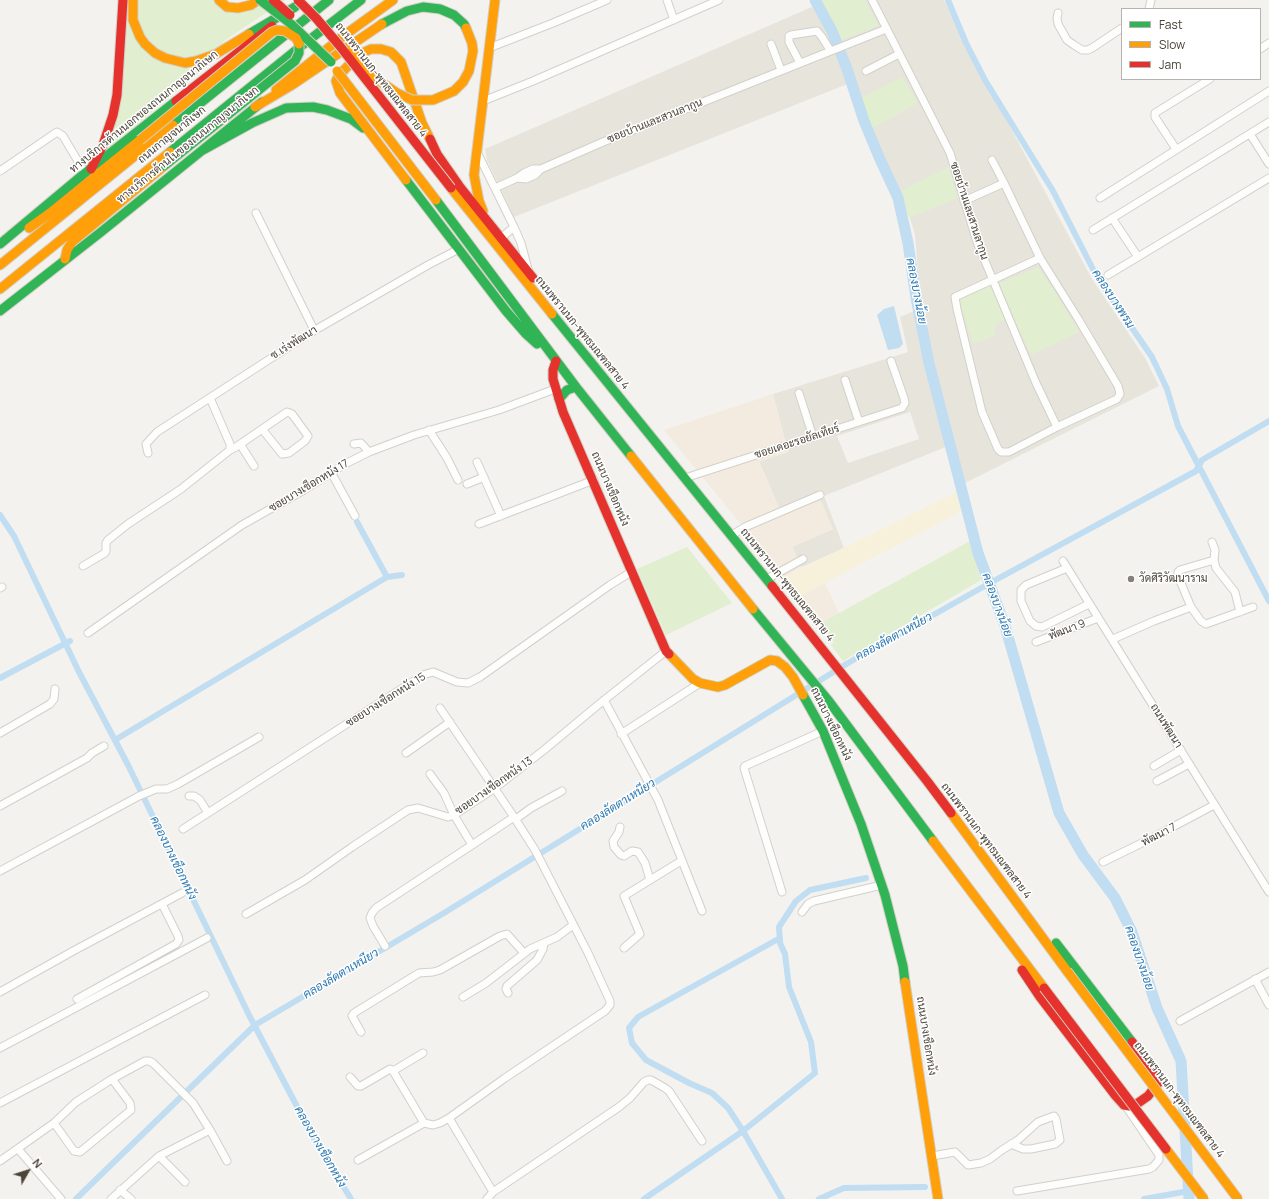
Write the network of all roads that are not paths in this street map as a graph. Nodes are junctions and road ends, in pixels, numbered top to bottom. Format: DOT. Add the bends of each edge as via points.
graph roads {
  1 [pos="123,0"];
  2 [pos="133,0"];
  3 [pos="219,0"];
  4 [pos="259,0"];
  5 [pos="267,0"];
  6 [pos="273,0"];
  7 [pos="305,0"];
  8 [pos="329,0"];
  9 [pos="361,0"];
  10 [pos="393,0"];
  11 [pos="495,0"];
  12 [pos="607,0"];
  13 [pos="667,0"];
  14 [pos="719,0"];
  15 [pos="872,0"];
  16 [pos="297,4"];
  17 [pos="1058,13"];
  18 [pos="316,18"];
  19 [pos="674,20"];
  20 [pos="886,29"];
  21 [pos="1121,29"];
  22 [pos="303,35"];
  23 [pos="771,44"];
  24 [pos="489,48"];
  25 [pos="833,49"];
  26 [pos="899,54"];
  27 [pos="331,62"];
  28 [pos="800,63"];
  29 [pos="781,70"];
  30 [pos="866,71"];
  31 [pos="1207,80"];
  32 [pos="1269,91"];
  33 [pos="482,101"];
  34 [pos="255,107"];
  35 [pos="1269,122"];
  36 [pos="1250,134"];
  37 [pos="377,140"];
  38 [pos="1176,149"];
  39 [pos="203,150"];
  40 [pos="477,150"];
  41 [pos="992,160"];
  42 [pos="1269,164"];
  43 [pos="0,171"];
  44 [pos="88,171"];
  45 [pos="1269,178"];
  46 [pos="1004,182"];
  47 [pos="495,188"];
  48 [pos="1100,198"];
  49 [pos="964,201"];
  50 [pos="256,213"];
  51 [pos="1112,218"];
  52 [pos="490,225"];
  53 [pos="514,227"];
  54 [pos="1093,230"];
  55 [pos="501,238"];
  56 [pos="0,244"];
  57 [pos="459,249"];
  58 [pos="1138,257"];
  59 [pos="1040,258"];
  60 [pos="65,259"];
  61 [pos="0,265"];
  62 [pos="530,274"];
  63 [pos="1108,275"];
  64 [pos="992,280"];
  65 [pos="0,289"];
  66 [pos="0,311"];
  67 [pos="314,330"];
  68 [pos="548,350"];
  69 [pos="556,361"];
  70 [pos="891,361"];
  71 [pos="845,380"];
  72 [pos="576,387"];
  73 [pos="555,389"];
  74 [pos="799,393"];
  75 [pos="210,398"];
  76 [pos="559,399"];
  77 [pos="621,400"];
  78 [pos="859,422"];
  79 [pos="1057,427"];
  80 [pos="262,429"];
  81 [pos="429,430"];
  82 [pos="813,437"];
  83 [pos="240,444"];
  84 [pos="354,444"];
  85 [pos="230,450"];
  86 [pos="369,452"];
  87 [pos="148,453"];
  88 [pos="477,462"];
  89 [pos="254,466"];
  90 [pos="331,472"];
  91 [pos="484,477"];
  92 [pos="685,478"];
  93 [pos="458,480"];
  94 [pos="594,480"];
  95 [pos="467,484"];
  96 [pos="820,496"];
  97 [pos="355,516"];
  98 [pos="501,516"];
  99 [pos="479,524"];
  100 [pos="732,535"];
  101 [pos="1212,542"];
  102 [pos="803,559"];
  103 [pos="1214,560"];
  104 [pos="83,566"];
  105 [pos="631,572"];
  106 [pos="767,579"];
  107 [pos="1089,604"];
  108 [pos="1191,607"];
  109 [pos="1253,607"];
  110 [pos="1240,612"];
  111 [pos="1098,618"];
  112 [pos="88,633"];
  113 [pos="1113,639"];
  114 [pos="1036,642"];
  115 [pos="666,651"];
  116 [pos="700,683"];
  117 [pos="55,689"];
  118 [pos="604,700"];
  119 [pos="440,708"];
  120 [pos="450,722"];
  121 [pos="823,730"];
  122 [pos="0,733"];
  123 [pos="622,734"];
  124 [pos="259,737"];
  125 [pos="104,746"];
  126 [pos="1181,750"];
  127 [pos="406,754"];
  128 [pos="1189,764"];
  129 [pos="1154,766"];
  130 [pos="430,774"];
  131 [pos="1157,781"];
  132 [pos="495,788"];
  133 [pos="562,791"];
  134 [pos="190,796"];
  135 [pos="1214,805"];
  136 [pos="0,806"];
  137 [pos="208,812"];
  138 [pos="454,815"];
  139 [pos="515,818"];
  140 [pos="620,827"];
  141 [pos="183,829"];
  142 [pos="472,845"];
  143 [pos="681,861"];
  144 [pos="1103,862"];
  145 [pos="0,871"];
  146 [pos="650,880"];
  147 [pos="882,885"];
  148 [pos="970,888"];
  149 [pos="782,892"];
  150 [pos="1269,892"];
  151 [pos="182,893"];
  152 [pos="1013,897"];
  153 [pos="162,904"];
  154 [pos="702,911"];
  155 [pos="802,912"];
  156 [pos="246,914"];
  157 [pos="574,926"];
  158 [pos="207,938"];
  159 [pos="544,943"];
  160 [pos="385,946"];
  161 [pos="624,948"];
  162 [pos="524,953"];
  163 [pos="1269,972"];
  164 [pos="1256,979"];
  165 [pos="0,992"];
  166 [pos="508,993"];
  167 [pos="206,995"];
  168 [pos="463,997"];
  169 [pos="77,999"];
  170 [pos="1269,1005"];
  171 [pos="1180,1021"];
  172 [pos="361,1032"];
  173 [pos="0,1048"];
  174 [pos="422,1053"];
  175 [pos="394,1071"];
  176 [pos="350,1077"];
  177 [pos="112,1079"];
  178 [pos="0,1103"];
  179 [pos="1124,1104"];
  180 [pos="448,1118"];
  181 [pos="54,1123"];
  182 [pos="424,1123"];
  183 [pos="210,1130"];
  184 [pos="702,1141"];
  185 [pos="1011,1144"];
  186 [pos="18,1149"];
  187 [pos="159,1156"];
  188 [pos="932,1156"];
  189 [pos="358,1160"];
  190 [pos="0,1161"];
  191 [pos="227,1161"];
  192 [pos="185,1182"];
  193 [pos="120,1190"];
  194 [pos="493,1192"];
  195 [pos="1017,1192"];
  196 [pos="61,1199"];
  197 [pos="111,1199"];
  198 [pos="131,1199"];
  199 [pos="487,1199"];
  200 [pos="938,1199"];
  201 [pos="1204,1199"];
  202 [pos="1238,1199"];
  1 -- 44 [label="main road" via="116,102 109,130"];
  2 -- 16 [label="main road" via="136,29 145,44 155,53 174,61 190,62 209,58"];
  3 -- 4 [label="main road" via="227,6 238,8"];
  4 -- 22 [label="main road, bridge"];
  5 -- 22 [label="main road, bridge"];
  6 -- 27 [label="main road, bridge" via="303,29"];
  7 -- 16 [label="main road, ทางบริการด้านนอกของถนนกาญจนาภิเษก"];
  8 -- 61 [label="main road, ถนนกาญจนาภิเษก"];
  9 -- 65 [label="main road, ถนนกาญจนาภิเษก"];
  10 -- 34 [label="main road, ทางบริการด้านในของถนนกาญจนาภิเษก" via="342,37"];
  11 -- 24 [label="main road"];
  12 -- 24 [label="street"];
  13 -- 19 [label="street"];
  14 -- 19 [label="street"];
  15 -- 20 [label="street, ซอยบ้านและสวนลากูน"];
  16 -- 18 [label="main road, ถนนพรานนก-พุทธมณฑลสาย 4, bridge"];
  16 -- 44 [label="main road, ทางบริการด้านนอกของถนนกาญจนาภิเษก"];
  17 -- 21 [label="street" via="1058,24 1068,40 1082,50 1092,48"];
  18 -- 34 [label="main road, bridge" via="346,44 378,80 404,97 419,101 447,95 466,77 471,65 473,51 470,35 464,24 454,15 440,9 423,7 407,11 380,25 292,85"];
  18 -- 77 [label="main road, ถนนพรานนก-พุทธมณฑลสาย 4, bridge"];
  19 -- 33 [label="street"];
  20 -- 25 [label="street, ซอยบ้านและสวนลากูน"];
  20 -- 26 [label="street, ซอยบ้านและสวนลากูน"];
  22 -- 27 [label="main road, bridge"];
  23 -- 29 [label="street"];
  24 -- 33 [label="main road"];
  25 -- 28 [label="street, ซอยบ้านและสวนลากูน"];
  25 -- 28 [label="street" via="816,31 791,35 789,42"];
  26 -- 30 [label="street"];
  26 -- 49 [label="street, ซอยบ้านและสวนลากูน" via="950,153"];
  27 -- 68 [label="main road, bridge"];
  28 -- 29 [label="street, ซอยบ้านและสวนลากูน"];
  29 -- 47 [label="street, ซอยบ้านและสวนลากูน" via="603,142 540,169 526,179 517,178"];
  31 -- 38 [label="street" via="1155,113 1155,117"];
  32 -- 38 [label="street"];
  33 -- 40 [label="main road"];
  34 -- 39 [label="main road, ทางบริการด้านในของถนนกาญจนาภิเษก"];
  35 -- 36 [label="street"];
  36 -- 42 [label="street"];
  36 -- 51 [label="street"];
  37 -- 39 [label="main road" via="360,125 340,114 313,107 300,107 286,108 270,114"];
  37 -- 52 [label="main road" via="340,93 336,81 341,72 360,54 371,49 391,52 401,62 434,149"];
  37 -- 57 [label="main road"];
  38 -- 48 [label="street"];
  39 -- 60 [label="main road, ทางบริการด้านในของถนนกาญจนาภิเษก"];
  40 -- 47 [label="street"];
  40 -- 52 [label="main road" via="474,175 476,188"];
  41 -- 46 [label="street"];
  43 -- 44 [label="street" via="57,132 63,136"];
  44 -- 56 [label="main road, ทางบริการด้านนอกของถนนกาญจนาภิเษก"];
  45 -- 58 [label="street"];
  46 -- 49 [label="street"];
  46 -- 59 [label="street"];
  47 -- 53 [label="street"];
  49 -- 64 [label="street, ซอยบ้านและสวนลากูน"];
  50 -- 67 [label="street"];
  51 -- 54 [label="street"];
  51 -- 58 [label="street"];
  52 -- 55 [label="main road"];
  53 -- 55 [label="street"];
  53 -- 62 [label="street"];
  55 -- 62 [label="main road"];
  56 -- 60 [label="main road, bridge" via="39,222 272,32 285,31 296,38 299,53 295,61 72,242 66,250"];
  57 -- 67 [label="street, ซ.เร่งพัฒนา"];
  57 -- 68 [label="main road" via="516,323 533,341"];
  58 -- 63 [label="street"];
  59 -- 64 [label="street"];
  59 -- 79 [label="street" via="1120,390 1117,400"];
  60 -- 66 [label="main road, ทางบริการด้านในของถนนกาญจนาภิเษก"];
  62 -- 77 [label="main road" via="589,351"];
  64 -- 79 [label="street, ซอยบ้านและสวนลากูน"];
  64 -- 79 [label="street" via="955,297 982,412 998,449 1001,452 1009,452"];
  67 -- 75 [label="street, ซ.เร่งพัฒนา"];
  68 -- 69 [label="main road"];
  69 -- 72 [label="main road"];
  69 -- 73 [label="main road, ถนนบางเชือกหนัง" via="553,370"];
  70 -- 78 [label="street, ซอยเดอะรอยัลเทียร์" via="905,403 902,408"];
  71 -- 78 [label="street"];
  72 -- 76 [label="main road" via="568,390"];
  72 -- 148 [label="main road" via="709,555 800,664"];
  73 -- 76 [label="main road, ถนนบางเชือกหนัง"];
  73 -- 81 [label="street, ซอยบางเชือกหนัง 17" via="499,410"];
  74 -- 82 [label="street"];
  75 -- 85 [label="street" via="230,444"];
  75 -- 87 [label="street, ซ.เร่งพัฒนา" via="154,435 146,444"];
  76 -- 94 [label="main road, ถนนบางเชือกหนัง"];
  77 -- 92 [label="main road, ถนนพรานนก-พุทธมณฑลสาย 4"];
  78 -- 82 [label="street, ซอยเดอะรอยัลเทียร์"];
  80 -- 80 [label="street" via="282,454 289,453 308,436 289,412"];
  80 -- 83 [label="street"];
  81 -- 86 [label="street, ซอยบางเชือกหนัง 17"];
  81 -- 93 [label="street"];
  82 -- 92 [label="street, ซอยเดอะรอยัลเทียร์"];
  83 -- 85 [label="street"];
  83 -- 89 [label="street"];
  84 -- 86 [label="street" via="361,443"];
  85 -- 104 [label="street" via="181,489 128,524 108,540 105,554"];
  86 -- 90 [label="street, ซอยบางเชือกหนัง 17"];
  88 -- 91 [label="street"];
  90 -- 97 [label="street"];
  90 -- 112 [label="street, ซอยบางเชือกหนัง 17" via="242,525"];
  91 -- 95 [label="street"];
  91 -- 98 [label="street"];
  92 -- 100 [label="main road, ถนนพรานนก-พุทธมณฑลสาย 4"];
  94 -- 98 [label="street"];
  94 -- 105 [label="main road, ถนนบางเชือกหนัง"];
  96 -- 100 [label="street" via="745,527"];
  98 -- 99 [label="street"];
  100 -- 106 [label="main road, ถนนพรานนก-พุทธมณฑลสาย 4"];
  101 -- 103 [label="street" via="1215,550"];
  102 -- 106 [label="street"];
  103 -- 108 [label="street" via="1178,572"];
  103 -- 110 [label="street" via="1217,570 1235,592"];
  105 -- 115 [label="main road, ถนนบางเชือกหนัง"];
  105 -- 137 [label="street, ซอยบางเชือกหนัง 15" via="480,677 468,683 457,682 433,672 423,675"];
  106 -- 152 [label="main road, ถนนพรานนก-พุทธมณฑลสาย 4" via="927,781"];
  107 -- 107 [label="street, ถนนพัฒนา" via="1064,564 1021,590 1021,602 1030,621 1036,626 1042,627"];
  107 -- 111 [label="street, ถนนพัฒนา"];
  108 -- 110 [label="street" via="1206,624"];
  108 -- 113 [label="street"];
  109 -- 110 [label="street"];
  111 -- 113 [label="street, ถนนพัฒนา"];
  111 -- 114 [label="street, พัฒนา 9"];
  113 -- 126 [label="street, ถนนพัฒนา"];
  115 -- 116 [label="main road, ถนนบางเชือกหนัง" via="683,670"];
  115 -- 118 [label="street, ซอยบางเชือกหนัง 13"];
  116 -- 121 [label="main road, ถนนบางเชือกหนัง" via="718,687 770,660 777,661 785,667 797,684"];
  116 -- 123 [label="street"];
  117 -- 122 [label="street" via="54,699 50,704"];
  118 -- 123 [label="street"];
  118 -- 132 [label="street, ซอยบางเชือกหนัง 13"];
  119 -- 120 [label="street"];
  120 -- 127 [label="street"];
  120 -- 132 [label="street"];
  121 -- 147 [label="main road, ถนนบางเชือกหนัง" via="862,824"];
  121 -- 149 [label="street" via="744,768"];
  123 -- 143 [label="street" via="652,788"];
  124 -- 145 [label="street" via="178,784 149,792"];
  125 -- 136 [label="street"];
  126 -- 128 [label="street, ถนนพัฒนา"];
  126 -- 129 [label="street"];
  128 -- 131 [label="street"];
  128 -- 135 [label="street, ถนนพัฒนา"];
  130 -- 138 [label="street" via="444,793"];
  132 -- 138 [label="street, ซอยบางเชือกหนัง 13"];
  132 -- 139 [label="street"];
  133 -- 139 [label="street"];
  134 -- 137 [label="street" via="200,800"];
  135 -- 144 [label="street, พัฒนา 7" via="1166,832"];
  135 -- 150 [label="street, ถนนพัฒนา"];
  137 -- 141 [label="street, ซอยบางเชือกหนัง 15"];
  138 -- 142 [label="street"];
  138 -- 156 [label="street, ซอยบางเชือกหนัง 13" via="448,817 418,808 408,810 304,880"];
  139 -- 142 [label="street"];
  139 -- 157 [label="street" via="535,850"];
  140 -- 146 [label="street" via="613,841 614,847 624,856 632,851 638,852 645,863"];
  142 -- 160 [label="street" via="376,908 370,918"];
  143 -- 146 [label="street"];
  143 -- 154 [label="street"];
  146 -- 161 [label="street" via="624,896 640,934"];
  147 -- 155 [label="street" via="814,900"];
  147 -- 188 [label="main road, ถนนบางเชือกหนัง" via="903,966"];
  148 -- 179 [label="main road" via="987,920 1040,997"];
  148 -- 201 [label="main road, bridge"];
  151 -- 153 [label="street"];
  152 -- 179 [label="main road" via="1037,920 1155,1072 1157,1086 1148,1096 1129,1106"];
  152 -- 202 [label="main road, ถนนพรานนก-พุทธมณฑลสาย 4, bridge"];
  153 -- 165 [label="street"];
  153 -- 169 [label="street" via="179,940 176,944"];
  157 -- 159 [label="street"];
  157 -- 180 [label="street" via="610,1001 608,1009"];
  158 -- 173 [label="street"];
  159 -- 162 [label="street"];
  159 -- 166 [label="street" via="537,960 506,986"];
  162 -- 168 [label="street" via="486,983"];
  162 -- 172 [label="street" via="507,934 440,970 418,974 354,1013 352,1016"];
  163 -- 164 [label="street"];
  164 -- 170 [label="street"];
  164 -- 171 [label="street"];
  167 -- 178 [label="street"];
  174 -- 175 [label="street"];
  175 -- 176 [label="street" via="390,1069 361,1086"];
  175 -- 182 [label="street"];
  177 -- 181 [label="street" via="76,1102"];
  177 -- 181 [label="street" via="130,1103 131,1110 80,1152 74,1151"];
  177 -- 183 [label="street" via="145,1061 154,1063 193,1103"];
  179 -- 195 [label="street" via="1159,1155 1159,1160 1153,1167"];
  180 -- 182 [label="street" via="433,1126"];
  180 -- 194 [label="street"];
  181 -- 186 [label="street"];
  182 -- 189 [label="street"];
  183 -- 187 [label="street"];
  183 -- 191 [label="street"];
  184 -- 194 [label="street" via="669,1091 648,1080 619,1107"];
  185 -- 185 [label="street" via="1038,1122 1054,1116 1056,1119 1060,1140 1055,1144 1031,1149"];
  185 -- 188 [label="street" via="990,1159 970,1166 954,1152"];
  186 -- 190 [label="street"];
  186 -- 196 [label="street"];
  187 -- 192 [label="street"];
  187 -- 193 [label="street"];
  188 -- 200 [label="main road, ถนนบางเชือกหนัง"];
  193 -- 197 [label="street"];
  193 -- 198 [label="street"];
  194 -- 199 [label="street"];
}
